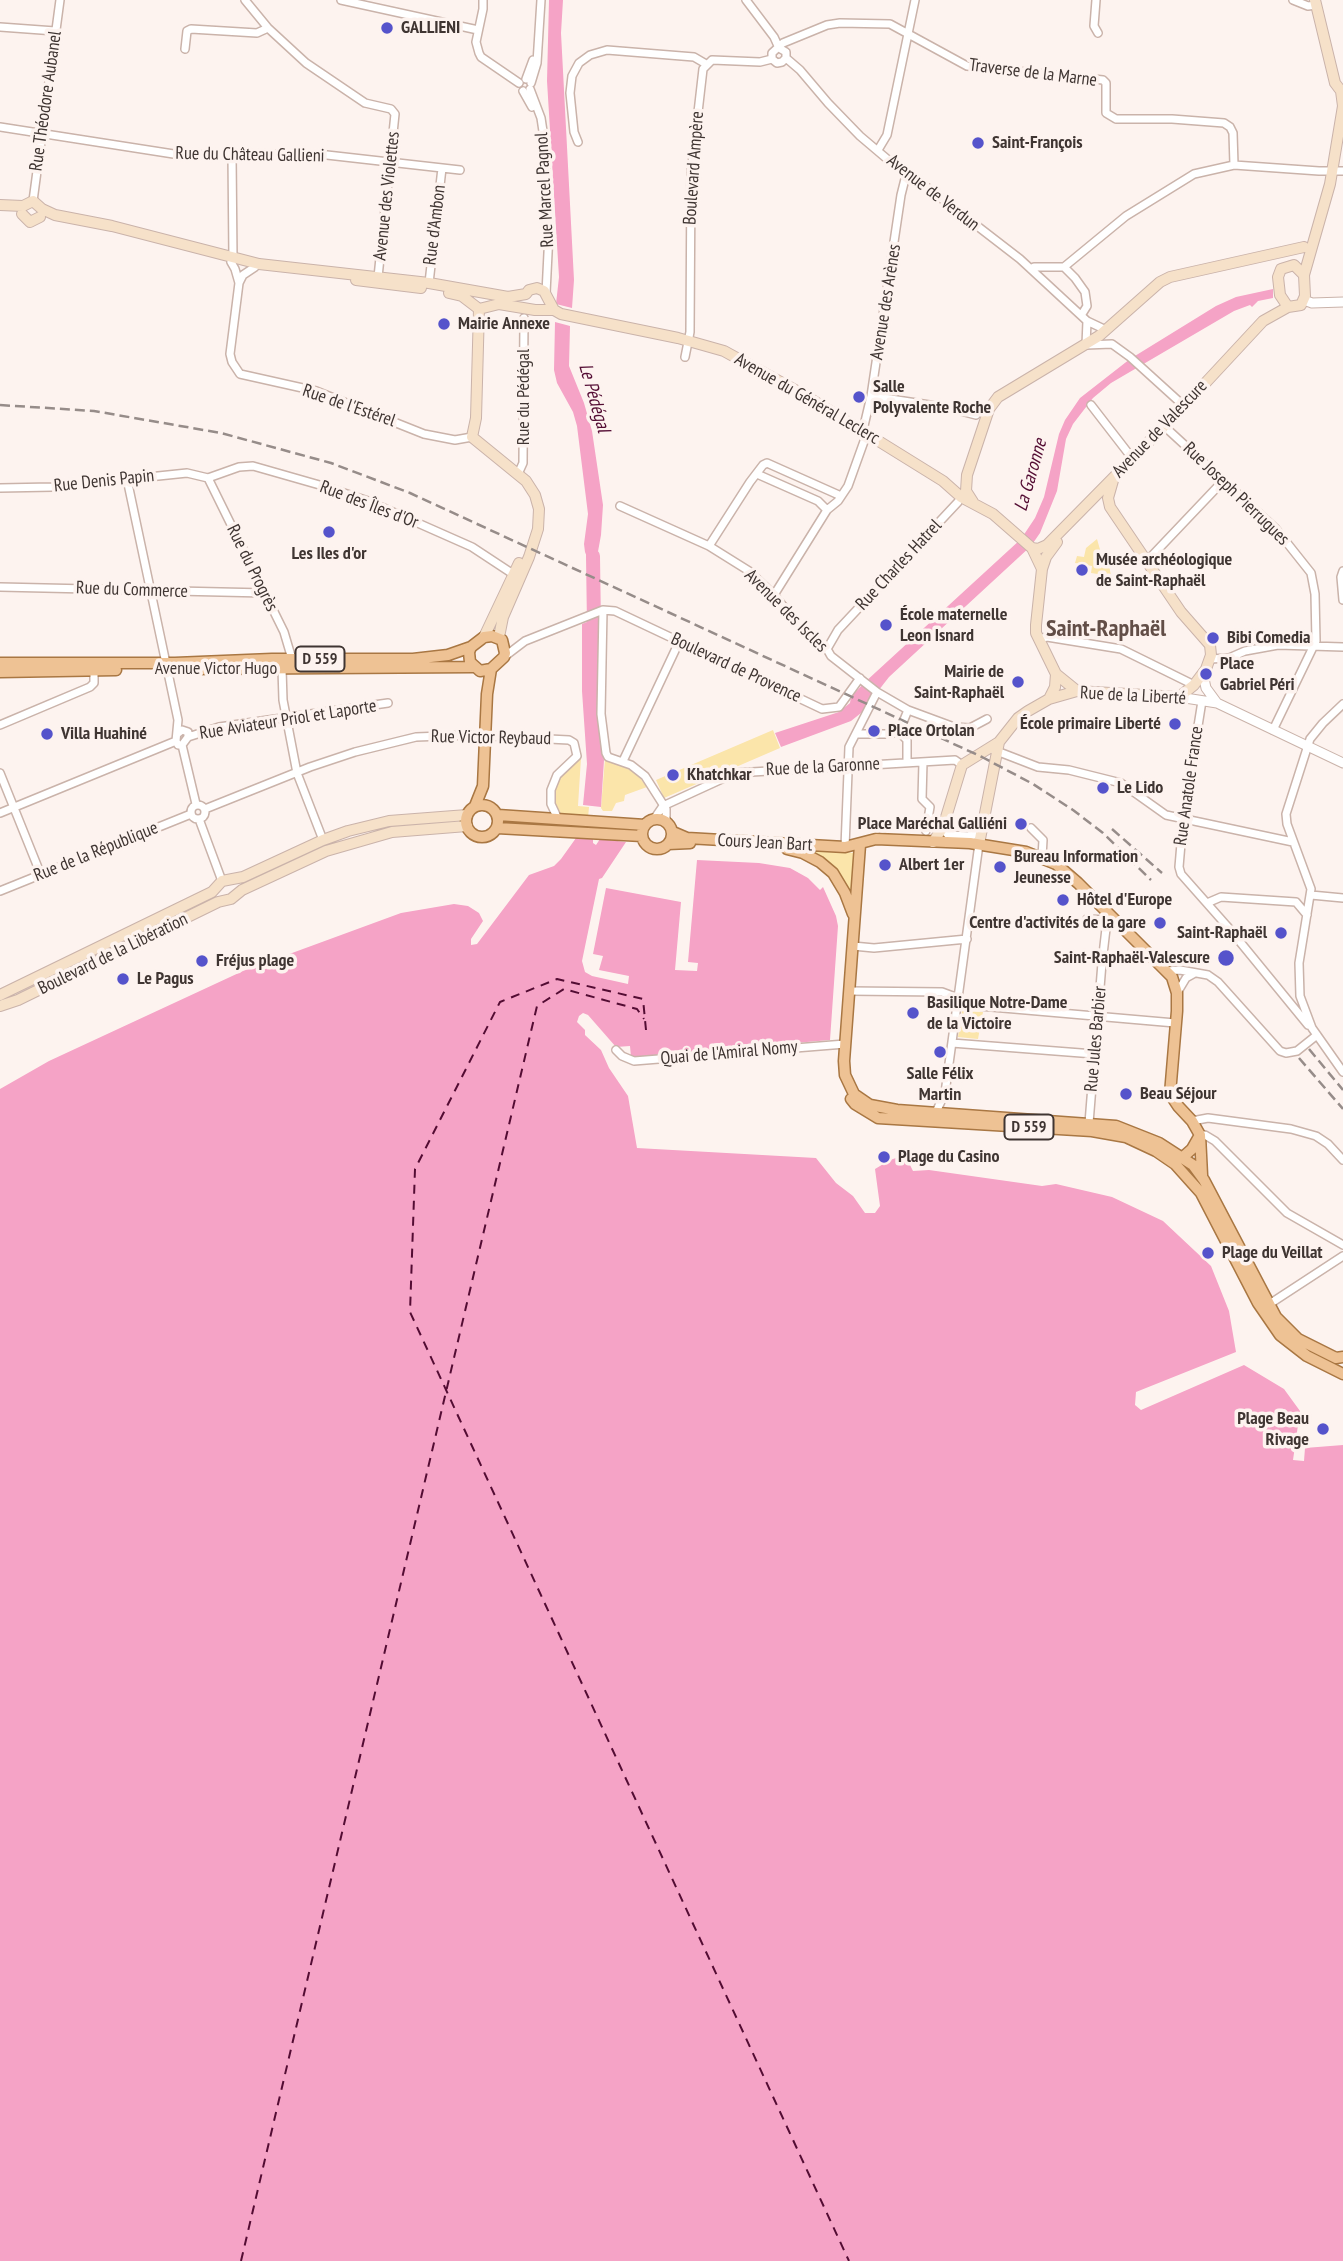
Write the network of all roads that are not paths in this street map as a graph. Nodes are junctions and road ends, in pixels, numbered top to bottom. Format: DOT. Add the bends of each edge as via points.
graph roads {
  1 [pos="60,0"];
  2 [pos="245,0"];
  3 [pos="341,0"];
  4 [pos="483,0"];
  5 [pos="539,0"];
  6 [pos="746,0"];
  7 [pos="915,0"];
  8 [pos="1096,0"];
  9 [pos="1293,0"];
  10 [pos="1315,2"];
  11 [pos="383,4"];
  12 [pos="0,27"];
  13 [pos="268,28"];
  14 [pos="478,30"];
  15 [pos="55,32"];
  16 [pos="1098,33"];
  17 [pos="910,35"];
  18 [pos="779,48"];
  19 [pos="185,49"];
  20 [pos="786,58"];
  21 [pos="772,59"];
  22 [pos="706,64"];
  23 [pos="526,85"];
  24 [pos="1338,88"];
  25 [pos="1343,106"];
  26 [pos="0,127"];
  27 [pos="1342,128"];
  28 [pos="41,133"];
  29 [pos="578,142"];
  30 [pos="878,150"];
  31 [pos="232,155"];
  32 [pos="390,162"];
  33 [pos="1234,165"];
  34 [pos="442,168"];
  35 [pos="460,170"];
  36 [pos="1338,171"];
  37 [pos="906,174"];
  38 [pos="0,207"];
  39 [pos="26,207"];
  40 [pos="41,213"];
  41 [pos="1315,231"];
  42 [pos="1304,247"];
  43 [pos="1265,255"];
  44 [pos="232,261"];
  45 [pos="1288,266"];
  46 [pos="254,267"];
  47 [pos="1064,267"];
  48 [pos="1031,269"];
  49 [pos="1304,275"];
  50 [pos="378,277"];
  51 [pos="239,283"];
  52 [pos="429,283"];
  53 [pos="530,291"];
  54 [pos="546,297"];
  55 [pos="1304,300"];
  56 [pos="481,301"];
  57 [pos="1343,302"];
  58 [pos="1288,307"];
  59 [pos="555,311"];
  60 [pos="531,312"];
  61 [pos="1085,317"];
  62 [pos="1106,330"];
  63 [pos="689,341"];
  64 [pos="1086,345"];
  65 [pos="685,357"];
  66 [pos="872,396"];
  67 [pos="1091,405"];
  68 [pos="1184,406"];
  69 [pos="976,415"];
  70 [pos="1164,426"];
  71 [pos="865,431"];
  72 [pos="472,437"];
  73 [pos="1132,458"];
  74 [pos="518,474"];
  75 [pos="757,474"];
  76 [pos="967,475"];
  77 [pos="1114,477"];
  78 [pos="208,478"];
  79 [pos="127,479"];
  80 [pos="1223,481"];
  81 [pos="946,482"];
  82 [pos="0,488"];
  83 [pos="841,496"];
  84 [pos="961,497"];
  85 [pos="973,502"];
  86 [pos="1090,502"];
  87 [pos="620,506"];
  88 [pos="1110,507"];
  89 [pos="827,510"];
  90 [pos="709,546"];
  91 [pos="1032,548"];
  92 [pos="1147,561"];
  93 [pos="1042,569"];
  94 [pos="1343,571"];
  95 [pos="517,577"];
  96 [pos="0,587"];
  97 [pos="151,591"];
  98 [pos="265,593"];
  99 [pos="774,595"];
  100 [pos="1343,600"];
  101 [pos="602,610"];
  102 [pos="484,637"];
  103 [pos="500,638"];
  104 [pos="1039,639"];
  105 [pos="525,641"];
  106 [pos="679,642"];
  107 [pos="1314,645"];
  108 [pos="471,647"];
  109 [pos="1343,647"];
  110 [pos="827,649"];
  111 [pos="503,657"];
  112 [pos="292,659"];
  113 [pos="1210,659"];
  114 [pos="0,663"];
  115 [pos="167,666"];
  116 [pos="482,669"];
  117 [pos="94,670"];
  118 [pos="282,670"];
  119 [pos="0,672"];
  120 [pos="1056,674"];
  121 [pos="1203,674"];
  122 [pos="860,682"];
  123 [pos="1194,685"];
  124 [pos="1077,691"];
  125 [pos="877,692"];
  126 [pos="1179,696"];
  127 [pos="1049,699"];
  128 [pos="1202,701"];
  129 [pos="388,703"];
  130 [pos="1217,703"];
  131 [pos="1343,704"];
  132 [pos="908,710"];
  133 [pos="286,718"];
  134 [pos="986,719"];
  135 [pos="178,720"];
  136 [pos="0,725"];
  137 [pos="1273,730"];
  138 [pos="899,732"];
  139 [pos="187,733"];
  140 [pos="857,734"];
  141 [pos="485,736"];
  142 [pos="179,740"];
  143 [pos="1308,746"];
  144 [pos="995,747"];
  145 [pos="624,761"];
  146 [pos="907,762"];
  147 [pos="923,762"];
  148 [pos="1343,763"];
  149 [pos="848,765"];
  150 [pos="962,765"];
  151 [pos="0,773"];
  152 [pos="297,773"];
  153 [pos="483,786"];
  154 [pos="196,804"];
  155 [pos="663,806"];
  156 [pos="13,807"];
  157 [pos="205,809"];
  158 [pos="494,811"];
  159 [pos="0,813"];
  160 [pos="191,814"];
  161 [pos="470,816"];
  162 [pos="199,819"];
  163 [pos="558,819"];
  164 [pos="1183,820"];
  165 [pos="666,821"];
  166 [pos="1287,824"];
  167 [pos="644,826"];
  168 [pos="982,826"];
  169 [pos="943,827"];
  170 [pos="497,828"];
  171 [pos="1031,828"];
  172 [pos="926,831"];
  173 [pos="673,832"];
  174 [pos="1280,838"];
  175 [pos="323,840"];
  176 [pos="933,842"];
  177 [pos="1293,842"];
  178 [pos="668,844"];
  179 [pos="979,844"];
  180 [pos="860,845"];
  181 [pos="845,847"];
  182 [pos="1045,858"];
  183 [pos="41,875"];
  184 [pos="223,883"];
  185 [pos="0,891"];
  186 [pos="235,895"];
  187 [pos="1311,895"];
  188 [pos="1343,898"];
  189 [pos="224,900"];
  190 [pos="1296,902"];
  191 [pos="1206,903"];
  192 [pos="1307,915"];
  193 [pos="1110,918"];
  194 [pos="854,919"];
  195 [pos="1087,919"];
  196 [pos="967,939"];
  197 [pos="853,946"];
  198 [pos="1167,971"];
  199 [pos="1196,973"];
  200 [pos="1299,986"];
  201 [pos="849,991"];
  202 [pos="1177,993"];
  203 [pos="1282,993"];
  204 [pos="0,995"];
  205 [pos="958,1001"];
  206 [pos="0,1006"];
  207 [pos="1097,1017"];
  208 [pos="1175,1023"];
  209 [pos="1312,1028"];
  210 [pos="1317,1035"];
  211 [pos="952,1043"];
  212 [pos="845,1044"];
  213 [pos="616,1050"];
  214 [pos="1094,1054"];
  215 [pos="1343,1072"];
  216 [pos="936,1112"];
  217 [pos="1192,1121"];
  218 [pos="1089,1123"];
  219 [pos="1200,1135"];
  220 [pos="1183,1157"];
  221 [pos="1343,1160"];
  222 [pos="1202,1170"];
  223 [pos="1343,1245"];
  224 [pos="1343,1256"];
  225 [pos="1266,1307"];
  226 [pos="1339,1364"];
  1 -- 15 [label="street, Rue Théodore Aubanel"];
  2 -- 13 [label="street"];
  3 -- 11 [label="street"];
  4 -- 14 [label="street"];
  5 -- 23 [label="street" via="537,63"];
  6 -- 18 [label="street"];
  7 -- 17 [label="street"];
  8 -- 16 [label="street" via="1094,26"];
  9 -- 10 [label="street" via="1308,6"];
  10 -- 24 [label="main road"];
  11 -- 14 [label="street"];
  12 -- 15 [label="street"];
  13 -- 19 [label="street" via="257,33 191,29"];
  13 -- 32 [label="street, Avenue des Violettes" via="327,78 365,103 391,109 395,114"];
  14 -- 23 [label="street" via="476,48 481,57"];
  15 -- 28 [label="street, Rue Théodore Aubanel"];
  17 -- 18 [label="street, Traverse de la Marne" via="890,24 827,25"];
  17 -- 30 [label="street" via="887,135"];
  17 -- 33 [label="street, Traverse de la Marne" via="967,66 1103,80 1106,113 1116,119 1224,123 1233,133"];
  18 -- 20 [label="street"];
  18 -- 21 [label="street"];
  20 -- 21 [label="street" via="780,63"];
  20 -- 30 [label="street, Avenue de Verdun"];
  21 -- 22 [label="street" via="718,59"];
  22 -- 29 [label="street" via="694,57 607,50 590,55 572,76 570,93"];
  22 -- 63 [label="street, Boulevard Ampère" via="691,173"];
  23 -- 53 [label="street, Rue Marcel Pagnol" via="539,128 545,231 543,273"];
  23 -- 54 [label="street, Rue Marcel Pagnol" via="541,118 544,138 549,233"];
  24 -- 25 [label="main road"];
  24 -- 27 [label="main road"];
  25 -- 27 [label="main road"];
  26 -- 28 [label="street, Rue du Château Gallieni"];
  27 -- 36 [label="main road"];
  28 -- 31 [label="street, Rue du Château Gallieni" via="180,155"];
  28 -- 39 [label="street, Rue Théodore Aubanel"];
  30 -- 37 [label="street, Avenue de Verdun"];
  31 -- 32 [label="street, Rue du Château Gallieni" via="318,154"];
  31 -- 44 [label="street"];
  32 -- 34 [label="street, Rue du Château Gallieni"];
  32 -- 50 [label="street, Avenue des Violettes"];
  33 -- 36 [label="street"];
  33 -- 47 [label="street" via="1194,174 1126,216"];
  34 -- 35 [label="street, Rue du Château Gallieni"];
  34 -- 52 [label="street, Rue d'Ambon"];
  36 -- 41 [label="main road"];
  37 -- 48 [label="street, Avenue de Verdun"];
  37 -- 66 [label="street, Avenue des Arènes"];
  38 -- 39 [label="main road"];
  39 -- 40 [label="main road"];
  39 -- 40 [label="main road" via="30,222"];
  40 -- 44 [label="main road"];
  41 -- 42 [label="main road"];
  41 -- 49 [label="main road"];
  42 -- 43 [label="main road"];
  42 -- 45 [label="main road"];
  43 -- 45 [label="street"];
  43 -- 62 [label="main road" via="1170,277"];
  44 -- 46 [label="main road"];
  44 -- 50 [label="main road"];
  44 -- 51 [label="street"];
  45 -- 49 [label="main road" via="1297,267"];
  45 -- 58 [label="main road" via="1279,272 1278,285"];
  46 -- 51 [label="street"];
  46 -- 56 [label="main road" via="425,288"];
  47 -- 48 [label="street"];
  47 -- 61 [label="street" via="1085,292"];
  48 -- 61 [label="street, Avenue de Verdun"];
  49 -- 55 [label="main road"];
  50 -- 52 [label="main road"];
  51 -- 72 [label="street, Rue de l'Estérel" via="230,354 240,374 316,391 424,434 455,440"];
  52 -- 56 [label="main road"];
  53 -- 54 [label="main road" via="541,289"];
  53 -- 56 [label="main road"];
  53 -- 60 [label="main road" via="525,301"];
  54 -- 59 [label="main road"];
  54 -- 60 [label="main road"];
  55 -- 57 [label="street"];
  55 -- 58 [label="main road" via="1297,307"];
  56 -- 60 [label="main road, Avenue du Général Leclerc"];
  56 -- 72 [label="main road"];
  58 -- 68 [label="main road, Avenue de Valescure" via="1263,321"];
  59 -- 60 [label="main road, Avenue du Général Leclerc"];
  59 -- 63 [label="main road, Avenue du Général Leclerc"];
  60 -- 74 [label="street, Rue du Pédégal" via="523,463"];
  61 -- 62 [label="street, Avenue de Verdun"];
  61 -- 64 [label="street"];
  62 -- 64 [label="main road"];
  63 -- 65 [label="street, Boulevard Ampère"];
  63 -- 71 [label="main road, Avenue du Général Leclerc" via="739,358"];
  64 -- 68 [label="street" via="1112,344"];
  64 -- 76 [label="main road" via="992,403"];
  66 -- 69 [label="street"];
  66 -- 71 [label="street, Avenue des Arènes"];
  67 -- 73 [label="street"];
  68 -- 70 [label="main road, Avenue de Valescure"];
  70 -- 73 [label="main road, Avenue de Valescure"];
  70 -- 80 [label="street, Rue Joseph Pierrugues"];
  71 -- 81 [label="main road, Avenue du Général Leclerc"];
  71 -- 83 [label="street, Avenue des Arènes"];
  72 -- 74 [label="main road"];
  73 -- 77 [label="main road, Avenue de Valescure"];
  74 -- 95 [label="main road" via="530,487 539,517"];
  75 -- 83 [label="street" via="767,463"];
  75 -- 89 [label="street" via="818,501"];
  75 -- 90 [label="street"];
  76 -- 81 [label="main road"];
  76 -- 85 [label="main road" via="966,491"];
  77 -- 86 [label="main road, Avenue de Valescure"];
  77 -- 88 [label="main road"];
  78 -- 79 [label="street, Rue Denis Papin" via="187,473"];
  78 -- 95 [label="street, Rue des Îles d'Or" via="253,466 323,486 472,547"];
  78 -- 98 [label="street, Rue du Progrès"];
  79 -- 82 [label="street, Rue Denis Papin"];
  79 -- 97 [label="street"];
  80 -- 92 [label="street"];
  80 -- 107 [label="street, Rue Joseph Pierrugues" via="1276,529 1311,573"];
  81 -- 84 [label="main road, Avenue du Général Leclerc"];
  83 -- 89 [label="street, Avenue des Arènes"];
  84 -- 85 [label="main road, Avenue du Général Leclerc"];
  84 -- 110 [label="street, Rue Charles Hatrel" via="838,630"];
  85 -- 91 [label="main road, Avenue du Général Leclerc" via="1007,524"];
  86 -- 88 [label="main road"];
  86 -- 91 [label="main road, Avenue de Valescure" via="1047,545"];
  86 -- 93 [label="main road" via="1051,548"];
  87 -- 90 [label="street, Avenue des Iscles"];
  88 -- 92 [label="main road"];
  89 -- 99 [label="street, Avenue des Arènes"];
  90 -- 99 [label="street, Avenue des Iscles" via="749,571"];
  91 -- 93 [label="main road, Avenue du Général Leclerc"];
  92 -- 113 [label="main road" via="1210,645"];
  93 -- 104 [label="main road" via="1036,625"];
  94 -- 100 [label="street"];
  95 -- 102 [label="main road"];
  95 -- 103 [label="main road"];
  96 -- 97 [label="street, Rue du Commerce"];
  97 -- 98 [label="street, Rue du Commerce"];
  97 -- 115 [label="street"];
  98 -- 112 [label="street, Rue du Progrès"];
  99 -- 110 [label="street, Avenue des Iscles" via="811,640"];
  101 -- 105 [label="street"];
  101 -- 106 [label="street, Boulevard de Provence" via="615,611"];
  101 -- 145 [label="street" via="601,714 608,757"];
  102 -- 103 [label="main road"];
  102 -- 108 [label="main road"];
  103 -- 105 [label="street"];
  103 -- 111 [label="main road"];
  104 -- 120 [label="main road"];
  104 -- 123 [label="street" via="1114,647"];
  105 -- 111 [label="street"];
  106 -- 122 [label="street, Boulevard de Provence" via="822,709 844,702"];
  106 -- 145 [label="street"];
  107 -- 109 [label="street"];
  107 -- 113 [label="street" via="1278,645"];
  107 -- 137 [label="street"];
  108 -- 112 [label="main road, Avenue Victor Hugo / D 559" via="439,657"];
  108 -- 116 [label="main road" via="469,657"];
  110 -- 122 [label="street, Avenue des Iscles"];
  111 -- 116 [label="main road"];
  112 -- 115 [label="main road, Avenue Victor Hugo / D 559"];
  113 -- 121 [label="main road"];
  114 -- 115 [label="main road, Avenue Victor Hugo / D 559"];
  115 -- 117 [label="main road, Avenue Victor Hugo / D 559"];
  115 -- 118 [label="main road, Avenue Victor Hugo / D 559"];
  115 -- 135 [label="street"];
  116 -- 118 [label="main road, Avenue Victor Hugo / D 559"];
  116 -- 141 [label="main road" via="487,694"];
  117 -- 119 [label="main road, Avenue Victor Hugo / D 559"];
  117 -- 136 [label="street" via="90,687"];
  118 -- 133 [label="street"];
  120 -- 124 [label="main road"];
  120 -- 127 [label="main road"];
  121 -- 123 [label="main road"];
  121 -- 130 [label="street"];
  122 -- 125 [label="street, Avenue des Iscles"];
  123 -- 126 [label="main road"];
  124 -- 126 [label="main road, Rue de la Liberté"];
  124 -- 127 [label="main road, Rue de la Liberté"];
  125 -- 132 [label="street, Avenue des Iscles"];
  125 -- 140 [label="street"];
  126 -- 128 [label="street, Rue de la Liberté"];
  127 -- 144 [label="main road, Rue de la Liberté" via="1018,718"];
  128 -- 130 [label="street, Rue de la Liberté"];
  128 -- 164 [label="street, Rue Anatole France"];
  129 -- 133 [label="street, Rue Aviateur Priol et Laporte"];
  130 -- 137 [label="street, Rue de la Liberté"];
  131 -- 143 [label="street"];
  132 -- 134 [label="street, Avenue des Iscles" via="964,728"];
  132 -- 138 [label="street"];
  133 -- 139 [label="street, Rue Aviateur Priol et Laporte"];
  133 -- 152 [label="street"];
  135 -- 139 [label="street"];
  135 -- 142 [label="street"];
  137 -- 143 [label="street, Rue de la Liberté"];
  138 -- 140 [label="street"];
  138 -- 146 [label="street" via="907,740"];
  139 -- 142 [label="street, Rue Aviateur Priol et Laporte"];
  139 -- 142 [label="street"];
  140 -- 149 [label="street" via="849,747"];
  141 -- 152 [label="street, Rue Victor Reybaud" via="395,741"];
  141 -- 153 [label="main road"];
  141 -- 163 [label="street, Rue Victor Reybaud" via="574,743 577,756 557,775 551,790"];
  142 -- 154 [label="street"];
  142 -- 156 [label="street, Rue Aviateur Priol et Laporte"];
  143 -- 148 [label="street, Rue de la Liberté"];
  143 -- 166 [label="street"];
  144 -- 150 [label="main road"];
  144 -- 164 [label="street" via="1038,767 1121,783 1159,811"];
  144 -- 168 [label="main road"];
  145 -- 155 [label="street" via="645,776"];
  146 -- 147 [label="street, Rue de la Garonne"];
  146 -- 149 [label="street, Rue de la Garonne"];
  147 -- 150 [label="street, Rue de la Garonne" via="955,760"];
  147 -- 172 [label="street" via="922,799 930,807"];
  149 -- 155 [label="street, Rue de la Garonne" via="735,773"];
  149 -- 181 [label="street"];
  150 -- 169 [label="main road"];
  151 -- 156 [label="street"];
  152 -- 157 [label="street, Rue Victor Reybaud"];
  152 -- 175 [label="street"];
  153 -- 158 [label="main road"];
  153 -- 161 [label="main road"];
  154 -- 157 [label="street"];
  154 -- 160 [label="street"];
  155 -- 165 [label="street"];
  155 -- 167 [label="street"];
  156 -- 159 [label="street, Rue Aviateur Priol et Laporte"];
  156 -- 183 [label="street"];
  157 -- 162 [label="street"];
  158 -- 161 [label="main road" via="484,805"];
  158 -- 163 [label="main road"];
  158 -- 170 [label="main road"];
  160 -- 162 [label="street"];
  160 -- 183 [label="street, Rue de la République"];
  161 -- 170 [label="main road" via="473,834 491,835"];
  161 -- 175 [label="main road, Boulevard de la Libération" via="389,821"];
  161 -- 186 [label="main road" via="362,839 309,858"];
  162 -- 184 [label="street"];
  163 -- 167 [label="main road"];
  164 -- 174 [label="street"];
  164 -- 191 [label="street, Rue Anatole France" via="1181,874"];
  165 -- 167 [label="main road"];
  165 -- 173 [label="main road"];
  166 -- 174 [label="street"];
  166 -- 177 [label="street"];
  167 -- 170 [label="main road" via="629,835"];
  167 -- 178 [label="main road" via="645,843 651,848"];
  168 -- 169 [label="street" via="970,837 950,836"];
  168 -- 179 [label="main road"];
  169 -- 176 [label="main road"];
  171 -- 182 [label="street" via="1044,840"];
  173 -- 178 [label="main road"];
  173 -- 181 [label="main road, Cours Jean Bart / D 559" via="687,838"];
  174 -- 177 [label="street"];
  175 -- 184 [label="main road, Boulevard de la Libération"];
  176 -- 179 [label="main road, D 559"];
  176 -- 180 [label="main road, D 559" via="876,839"];
  177 -- 187 [label="street"];
  178 -- 194 [label="main road, Cours Jean Bart / D 559" via="803,853 833,873"];
  179 -- 182 [label="main road, D 559"];
  179 -- 196 [label="street"];
  180 -- 181 [label="main road, Cours Jean Bart / D 559"];
  180 -- 194 [label="main road, D 559"];
  182 -- 193 [label="main road, D 559" via="1063,868"];
  183 -- 185 [label="street, Rue de la République"];
  184 -- 186 [label="main road" via="236,887"];
  184 -- 189 [label="main road" via="218,895"];
  184 -- 204 [label="main road, Boulevard de la Libération"];
  186 -- 189 [label="main road"];
  187 -- 188 [label="street"];
  187 -- 190 [label="street"];
  187 -- 192 [label="street"];
  189 -- 206 [label="main road, Boulevard de la Libération"];
  190 -- 191 [label="street" via="1222,897"];
  190 -- 192 [label="street"];
  191 -- 203 [label="street, Rue Anatole France"];
  192 -- 200 [label="street"];
  193 -- 195 [label="street"];
  193 -- 198 [label="main road, D 559"];
  193 -- 207 [label="street, Rue Jules Barbier"];
  194 -- 197 [label="main road, D 559"];
  196 -- 197 [label="street"];
  196 -- 205 [label="street"];
  197 -- 201 [label="main road, D 559"];
  198 -- 199 [label="street"];
  198 -- 202 [label="main road, D 559"];
  199 -- 202 [label="street" via="1186,978"];
  199 -- 210 [label="street" via="1217,982 1280,1051 1297,1051"];
  200 -- 203 [label="street"];
  200 -- 209 [label="street"];
  201 -- 205 [label="street" via="942,992"];
  201 -- 212 [label="main road, D 559"];
  202 -- 208 [label="main road, D 559"];
  203 -- 209 [label="street, Rue Anatole France"];
  205 -- 207 [label="street"];
  205 -- 211 [label="street"];
  207 -- 208 [label="street"];
  207 -- 214 [label="street, Rue Jules Barbier"];
  208 -- 217 [label="main road, D 559" via="1170,1094"];
  209 -- 210 [label="street"];
  210 -- 215 [label="street"];
  211 -- 214 [label="street"];
  211 -- 216 [label="street" via="946,1093"];
  212 -- 213 [label="street, Quai de l'Amiral Nomy" via="634,1061"];
  212 -- 216 [label="main road, D 559" via="845,1075 860,1100 888,1108"];
  212 -- 225 [label="main road, D 559" via="840,1060 843,1086 855,1104 878,1118 1113,1134 1156,1151 1185,1174 1208,1205"];
  214 -- 218 [label="street, Rue Jules Barbier"];
  216 -- 218 [label="main road, D 559"];
  217 -- 219 [label="main road, D 559"];
  217 -- 221 [label="street" via="1208,1118 1291,1129 1316,1136"];
  218 -- 220 [label="main road, D 559" via="1131,1131"];
  219 -- 220 [label="main road"];
  219 -- 222 [label="main road, D 559"];
  219 -- 223 [label="street" via="1215,1141 1287,1213"];
  220 -- 222 [label="main road, D 559"];
  222 -- 225 [label="main road, D 559"];
  224 -- 225 [label="street"];
  225 -- 226 [label="main road, D 559" via="1275,1329 1291,1345 1307,1356"];
}
